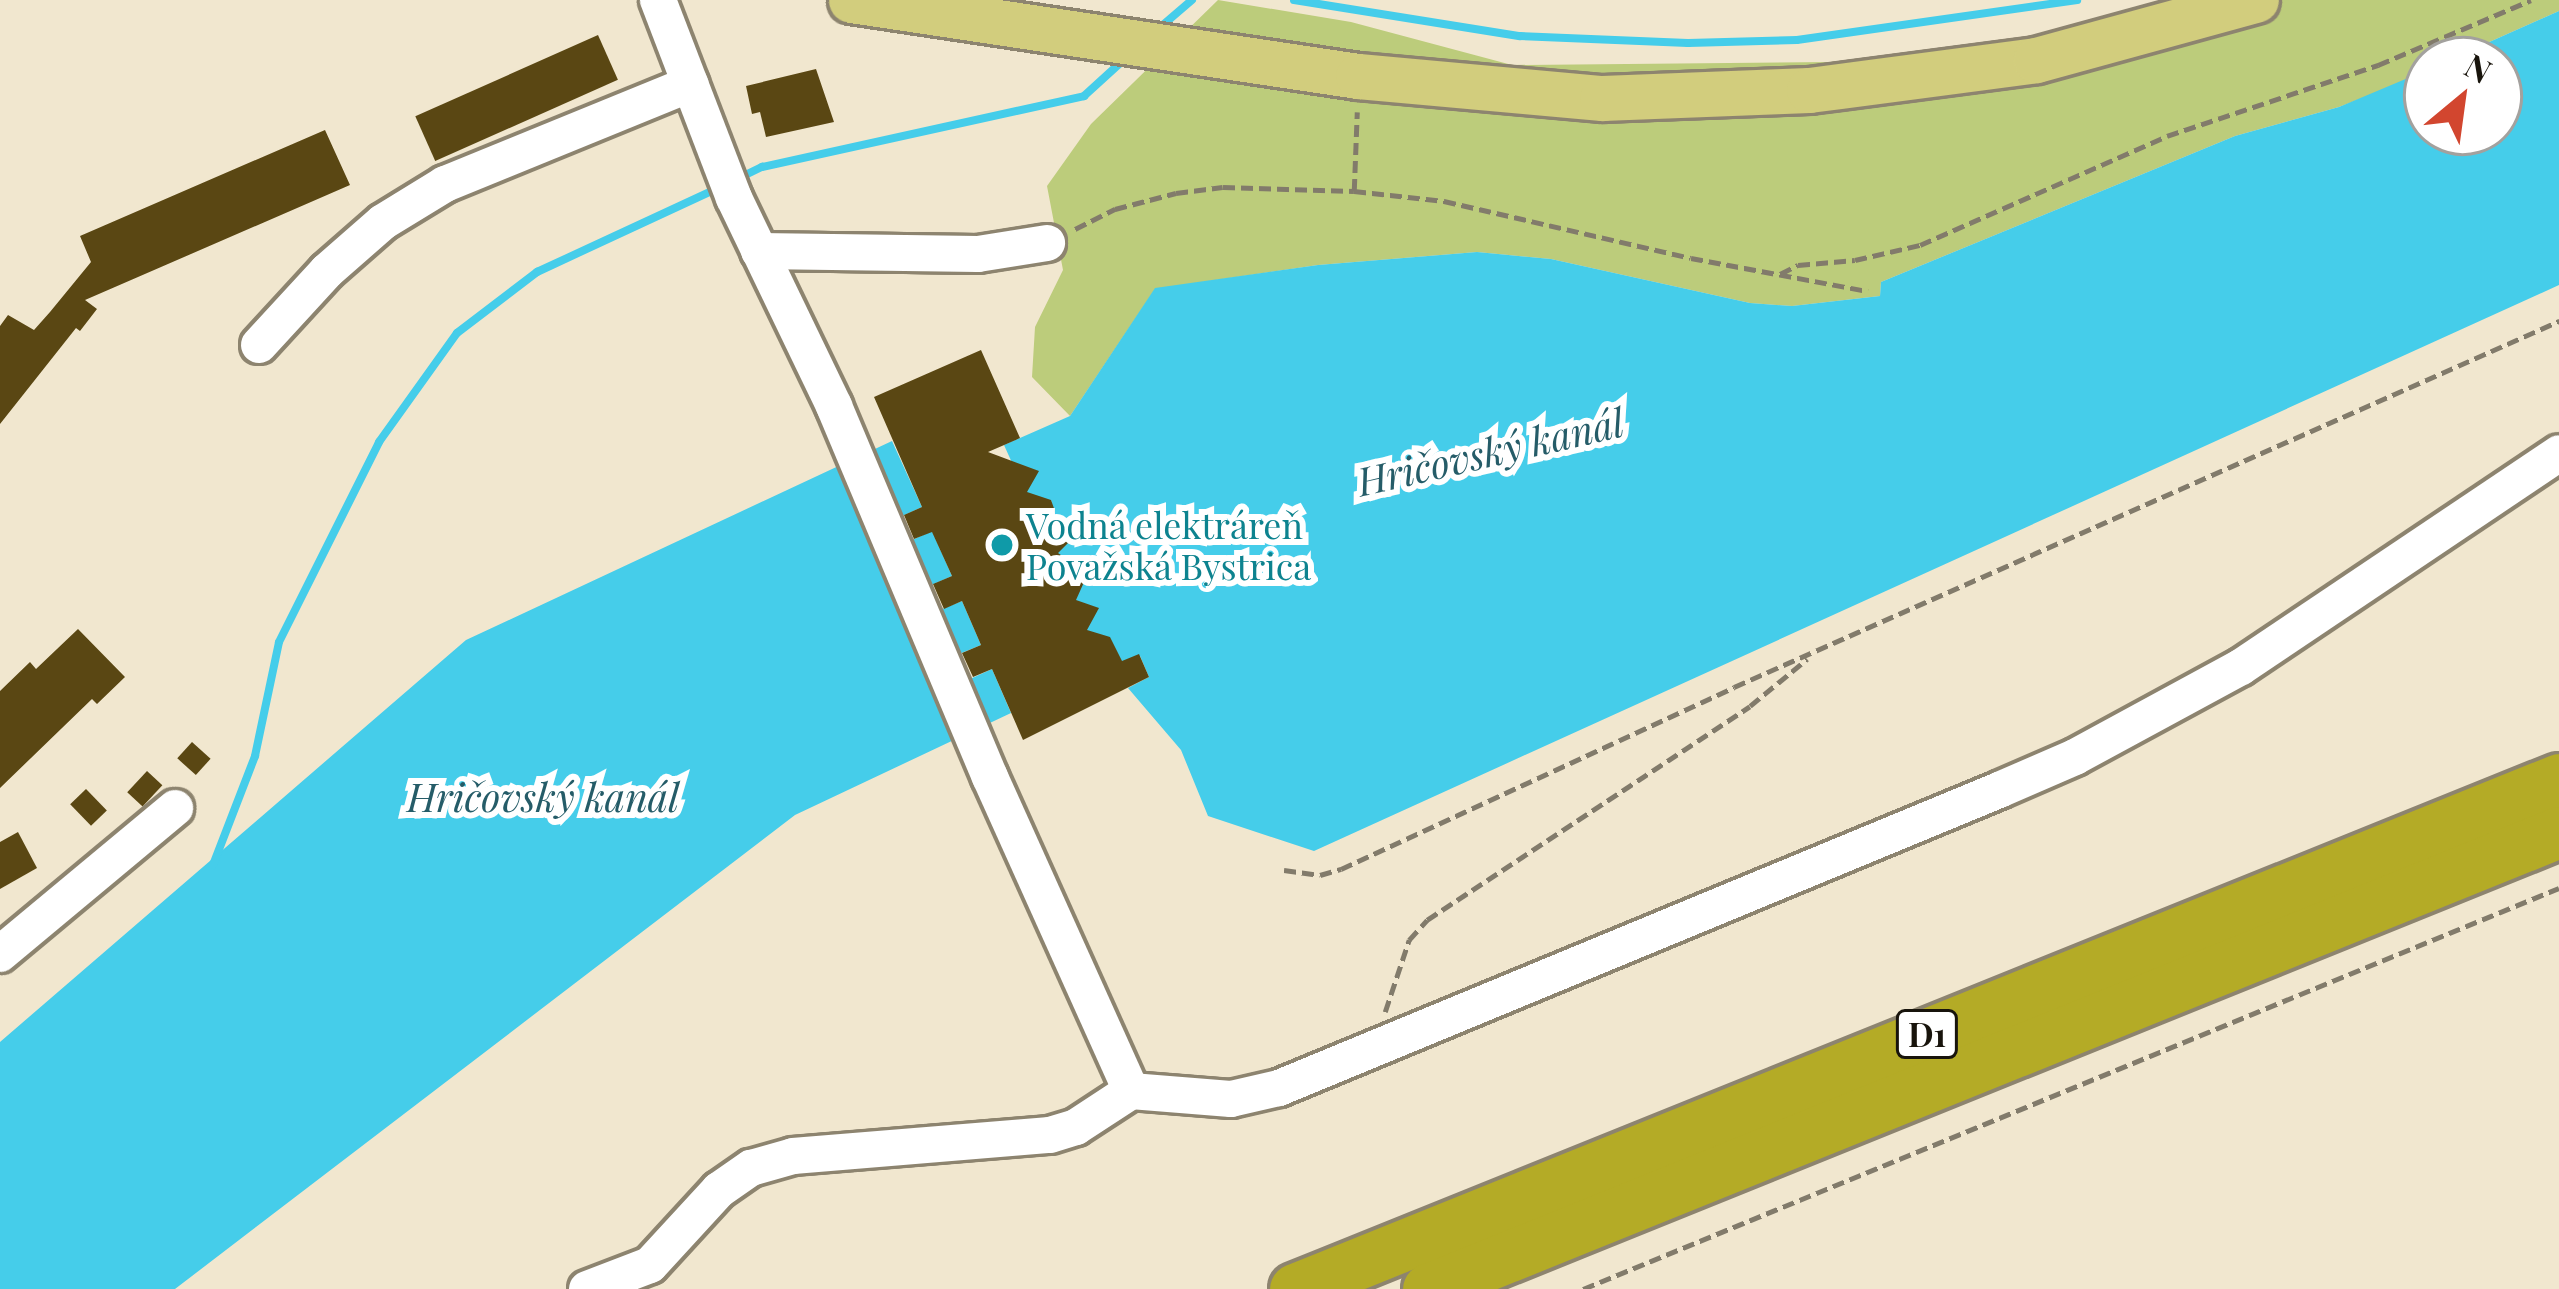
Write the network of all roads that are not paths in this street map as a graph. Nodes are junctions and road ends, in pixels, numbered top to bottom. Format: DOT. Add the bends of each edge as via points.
graph roads {
  1 [pos="658,0"];
  2 [pos="850,0"];
  3 [pos="2256,0"];
  4 [pos="690,84"];
  5 [pos="1047,242"];
  6 [pos="759,251"];
  7 [pos="259,345"];
  8 [pos="2559,453"];
  9 [pos="2559,779"];
  10 [pos="176,808"];
  11 [pos="2559,832"];
  12 [pos="0,954"];
  13 [pos="1131,1091"];
  14 [pos="587,1289"];
  15 [pos="1295,1289"];
  16 [pos="1428,1289"];
  1 -- 4 [label="lane"];
  2 -- 3 [label="main road" via="1358,76 1602,98 1809,90 2036,60"];
  4 -- 6 [label="lane"];
  4 -- 7 [label="lane" via="445,184 383,222"];
  5 -- 6 [label="lane" via="978,254"];
  6 -- 13 [label="lane"];
  8 -- 13 [label="lane" via="2328,613 2075,757 1279,1088 1232,1099"];
  9 -- 15 [label="highway, D1"];
  10 -- 12 [label="lane"];
  11 -- 16 [label="highway, D1"];
  13 -- 14 [label="lane" via="1050,1135 793,1156 751,1168 719,1190 650,1265"];
}
